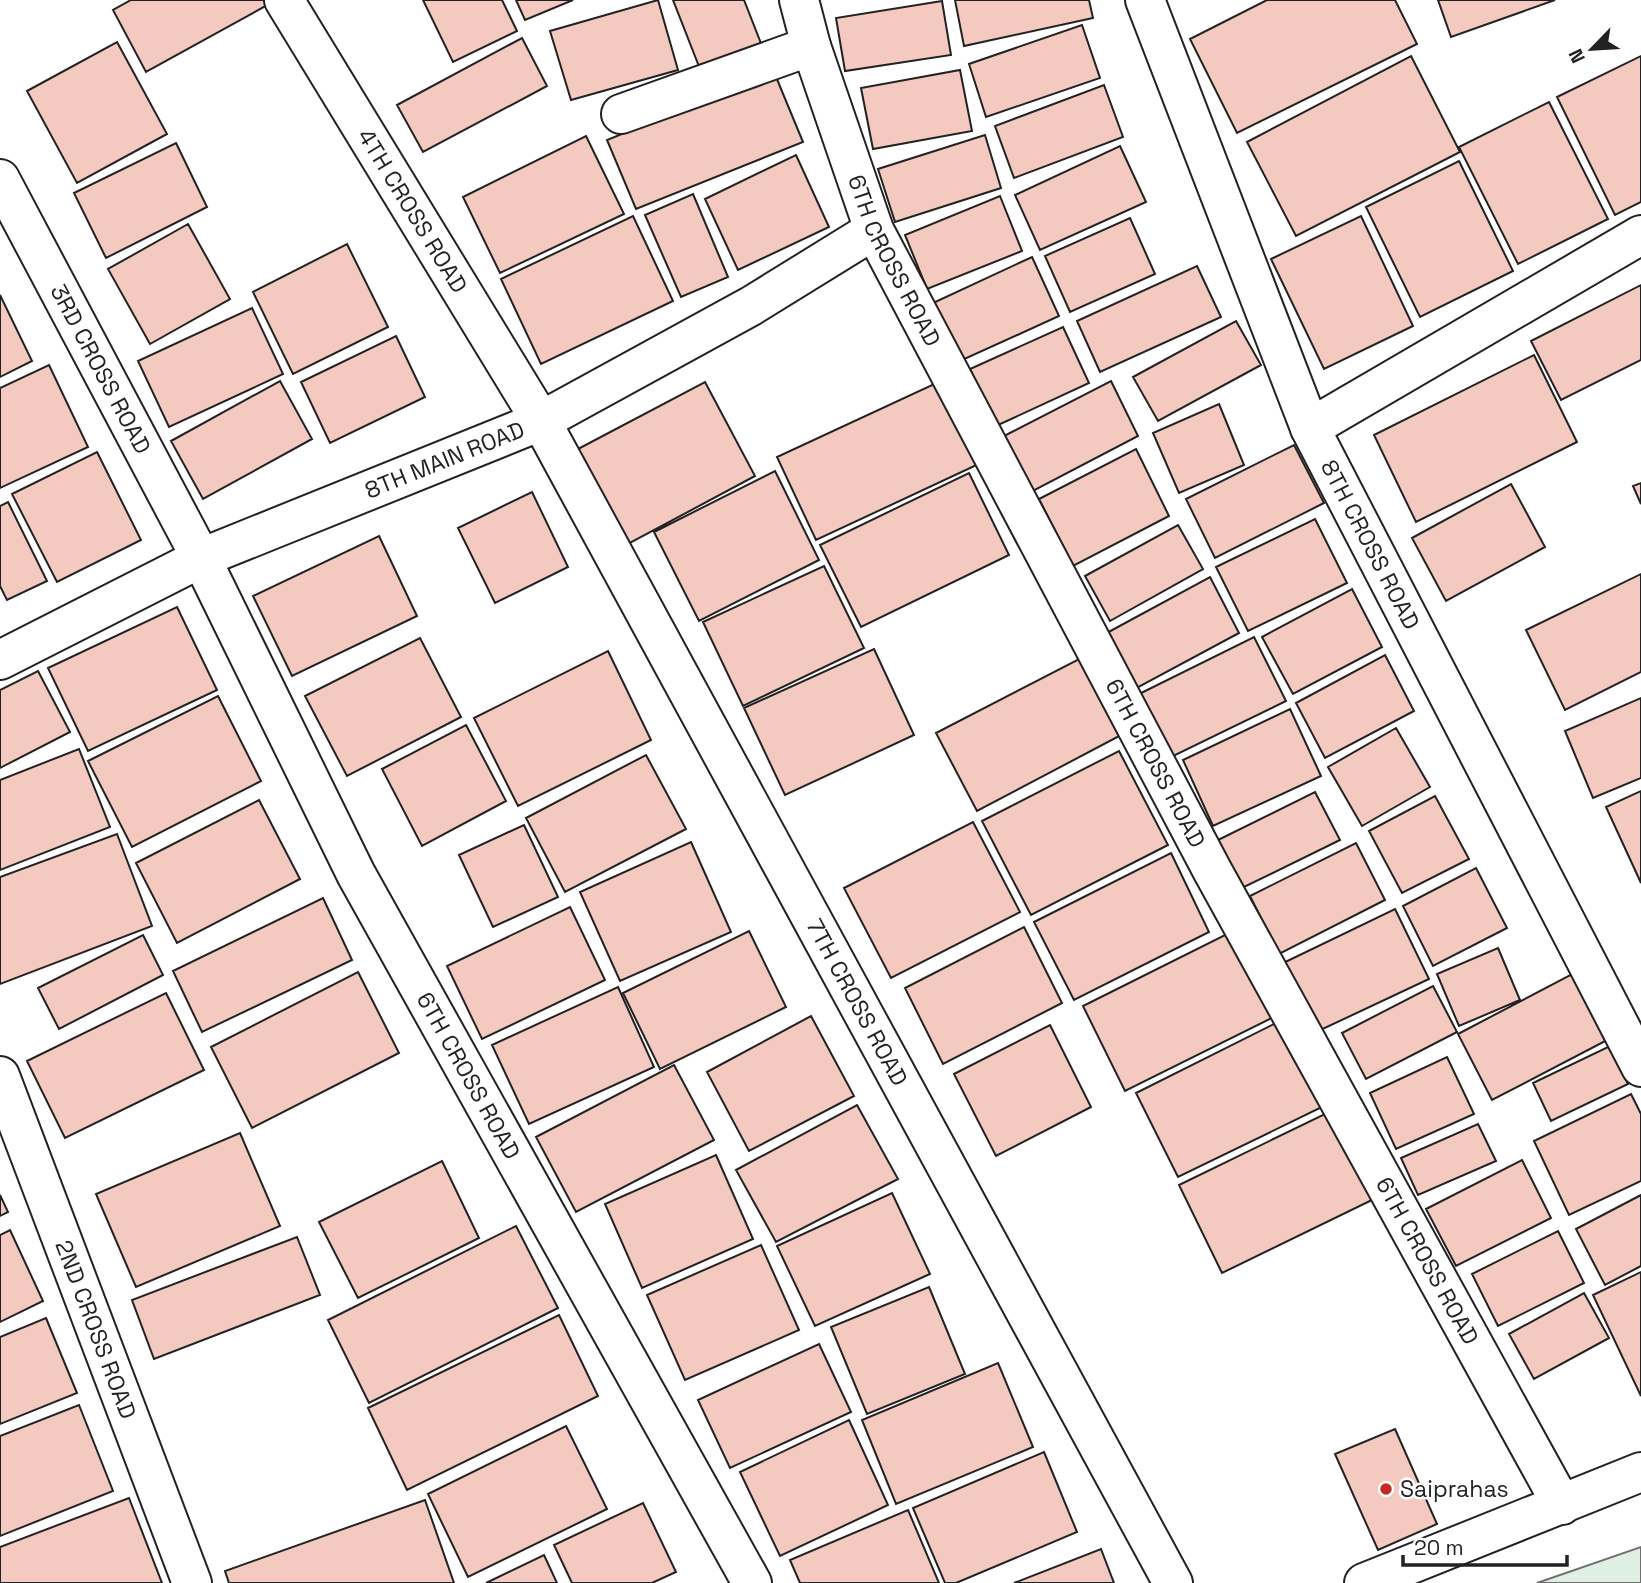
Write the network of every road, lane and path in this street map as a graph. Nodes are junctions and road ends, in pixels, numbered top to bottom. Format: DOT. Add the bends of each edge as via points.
graph roads {
  1 [pos="284,0"];
  2 [pos="799,0"];
  3 [pos="1145,0"];
  4 [pos="811,46"];
  5 [pos="621,114"];
  6 [pos="0,179"];
  7 [pos="874,230"];
  8 [pos="1641,235"];
  9 [pos="541,421"];
  10 [pos="1310,428"];
  11 [pos="201,558"];
  12 [pos="0,660"];
  13 [pos="1641,1067"];
  14 [pos="0,1076"];
  15 [pos="1641,1472"];
  16 [pos="1562,1506"];
  17 [pos="192,1583"];
  18 [pos="752,1583"];
  19 [pos="1173,1583"];
  20 [pos="1364,1583"];
  1 -- 9 [label="street, 4TH CROSS ROAD"];
  2 -- 4 [label="street, 6TH CROSS ROAD"];
  3 -- 10 [label="street, 8TH CROSS ROAD"];
  4 -- 5 [label="street"];
  4 -- 7 [label="street, 6TH CROSS ROAD"];
  6 -- 11 [label="street, 3RD CROSS ROAD"];
  7 -- 9 [label="street, 8TH MAIN ROAD" via="751,306"];
  7 -- 16 [label="street, 6TH CROSS ROAD" via="1212,870"];
  8 -- 10 [label="street"];
  9 -- 11 [label="street, 8TH MAIN ROAD"];
  9 -- 19 [label="street, 7TH CROSS ROAD"];
  10 -- 13 [label="street, 8TH CROSS ROAD"];
  11 -- 12 [label="street, 8TH MAIN ROAD"];
  11 -- 18 [label="street, 6TH CROSS ROAD" via="356,874"];
  14 -- 17 [label="street, 2ND CROSS ROAD"];
  15 -- 16 [label="street"];
  16 -- 20 [label="street"];
}
